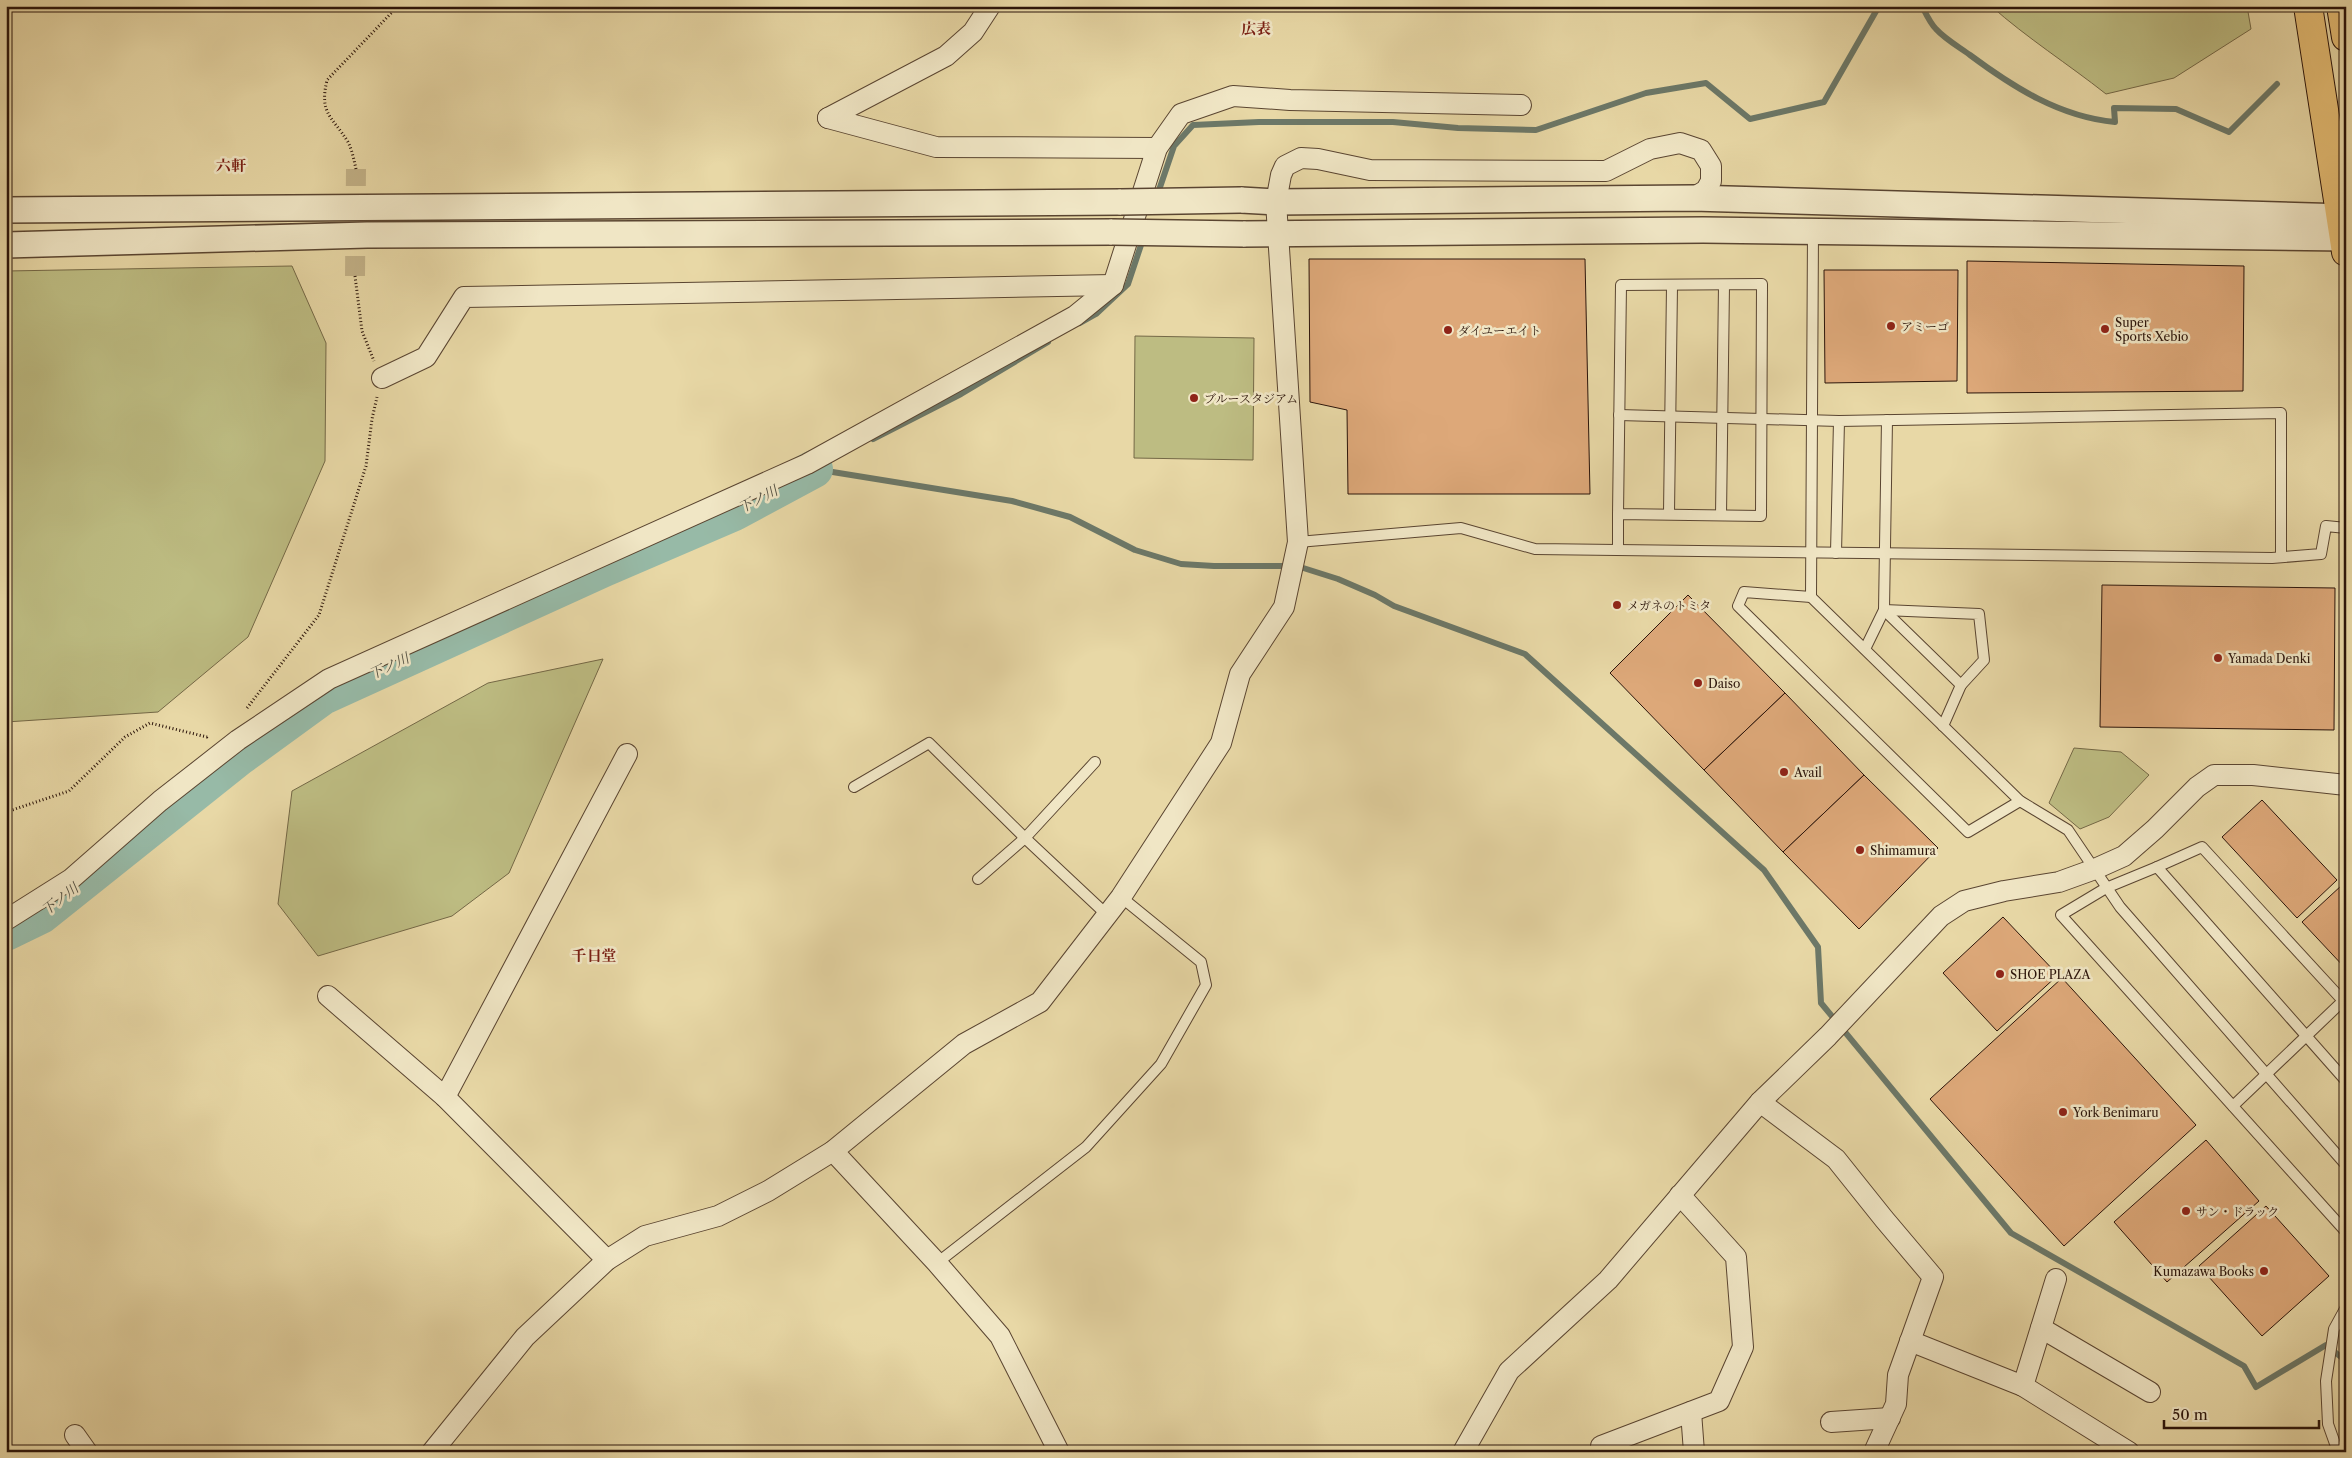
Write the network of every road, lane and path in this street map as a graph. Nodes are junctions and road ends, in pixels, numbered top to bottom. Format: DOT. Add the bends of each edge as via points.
graph roads {
  1 [pos="398,6"];
  2 [pos="990,6"];
  3 [pos="2308,6"];
  4 [pos="2341,6"];
  5 [pos="2346,37"];
  6 [pos="1521,104"];
  7 [pos="1157,148"];
  8 [pos="356,169"];
  9 [pos="1692,198"];
  10 [pos="1276,202"];
  11 [pos="6,210"];
  12 [pos="1813,231"];
  13 [pos="2344,232"];
  14 [pos="1278,234"];
  15 [pos="6,245"];
  16 [pos="355,276"];
  17 [pos="1112,284"];
  18 [pos="1724,285"];
  19 [pos="1672,286"];
  20 [pos="382,378"];
  21 [pos="1619,416"];
  22 [pos="1670,417"];
  23 [pos="1722,418"];
  24 [pos="1763,419"];
  25 [pos="1812,420"];
  26 [pos="1840,420"];
  27 [pos="1887,420"];
  28 [pos="1669,513"];
  29 [pos="1618,514"];
  30 [pos="1721,514"];
  31 [pos="2346,528"];
  32 [pos="1298,542"];
  33 [pos="1618,550"];
  34 [pos="1812,553"];
  35 [pos="1836,553"];
  36 [pos="1884,554"];
  37 [pos="2281,557"];
  38 [pos="1812,597"];
  39 [pos="1884,610"];
  40 [pos="1865,649"];
  41 [pos="1961,685"];
  42 [pos="243,710"];
  43 [pos="1943,726"];
  44 [pos="214,732"];
  45 [pos="627,754"];
  46 [pos="1095,762"];
  47 [pos="2346,785"];
  48 [pos="854,786"];
  49 [pos="2020,801"];
  50 [pos="6,812"];
  51 [pos="1025,838"];
  52 [pos="2158,867"];
  53 [pos="2095,870"];
  54 [pos="978,879"];
  55 [pos="2106,888"];
  56 [pos="1121,897"];
  57 [pos="1106,914"];
  58 [pos="6,920"];
  59 [pos="328,996"];
  60 [pos="2345,1001"];
  61 [pos="2306,1036"];
  62 [pos="2264,1074"];
  63 [pos="2346,1081"];
  64 [pos="445,1097"];
  65 [pos="1760,1102"];
  66 [pos="2233,1106"];
  67 [pos="833,1151"];
  68 [pos="2346,1165"];
  69 [pos="1680,1196"];
  70 [pos="2346,1232"];
  71 [pos="607,1260"];
  72 [pos="937,1263"];
  73 [pos="2056,1279"];
  74 [pos="2346,1307"];
  75 [pos="2041,1328"];
  76 [pos="1910,1341"];
  77 [pos="2024,1386"];
  78 [pos="2150,1392"];
  79 [pos="1691,1412"];
  80 [pos="1890,1418"];
  81 [pos="1831,1422"];
  82 [pos="75,1435"];
  83 [pos="87,1452"];
  84 [pos="432,1452"];
  85 [pos="1059,1452"];
  86 [pos="1463,1452"];
  87 [pos="1602,1452"];
  88 [pos="1694,1452"];
  89 [pos="1874,1452"];
  90 [pos="2129,1452"];
  91 [pos="2338,1452"];
  1 -- 8 [label="path" via="327,80 324,95 326,112 349,144"];
  2 -- 7 [label="street" via="973,32 946,56 828,118 936,147"];
  3 -- 13 [label="highway"];
  4 -- 5 [label="highway"];
  6 -- 7 [label="street" via="1233,96 1181,114"];
  7 -- 17 [label="street"];
  9 -- 10 [label="street"];
  9 -- 10 [label="street" via="1706,190 1711,181 1711,166 1701,150 1680,143 1650,149 1606,171 1370,170 1318,158 1301,158 1285,166"];
  9 -- 13 [label="street"];
  10 -- 11 [label="street, bridge"];
  10 -- 14 [label="street"];
  12 -- 13 [label="street"];
  12 -- 14 [label="street"];
  12 -- 25 [label="lane"];
  14 -- 15 [label="street, bridge" via="367,235"];
  14 -- 32 [label="street"];
  16 -- 20 [label="path" via="362,331"];
  17 -- 20 [label="street" via="464,297 426,357"];
  17 -- 58 [label="street" via="1075,316 807,464 329,679 238,740 160,801 71,879"];
  18 -- 19 [label="lane"];
  18 -- 23 [label="lane"];
  18 -- 24 [label="lane" via="1762,284"];
  19 -- 21 [label="lane" via="1621,285"];
  19 -- 22 [label="lane"];
  20 -- 42 [label="path" via="372,419 366,466 319,615"];
  21 -- 22 [label="lane"];
  21 -- 29 [label="lane"];
  22 -- 23 [label="lane"];
  22 -- 28 [label="lane"];
  23 -- 24 [label="lane"];
  23 -- 30 [label="lane"];
  24 -- 25 [label="lane"];
  24 -- 30 [label="lane" via="1761,516"];
  25 -- 26 [label="lane"];
  25 -- 34 [label="lane"];
  26 -- 27 [label="lane"];
  26 -- 35 [label="lane"];
  27 -- 36 [label="lane"];
  27 -- 37 [label="lane" via="2281,413"];
  28 -- 29 [label="lane"];
  28 -- 30 [label="lane"];
  29 -- 33 [label="lane"];
  31 -- 37 [label="lane" via="2326,526 2321,554"];
  32 -- 33 [label="lane" via="1461,528 1535,549"];
  32 -- 56 [label="street" via="1284,607 1240,674 1221,743"];
  33 -- 34 [label="lane"];
  34 -- 35 [label="lane"];
  34 -- 38 [label="lane"];
  35 -- 36 [label="lane"];
  36 -- 37 [label="lane"];
  36 -- 39 [label="lane"];
  38 -- 40 [label="lane"];
  38 -- 49 [label="lane" via="1744,592 1738,606 1968,832"];
  39 -- 40 [label="lane"];
  39 -- 41 [label="lane"];
  39 -- 41 [label="lane" via="1979,614 1984,660"];
  40 -- 43 [label="lane"];
  41 -- 43 [label="lane"];
  43 -- 49 [label="lane"];
  44 -- 50 [label="path" via="207,737 150,723 125,737 68,791"];
  45 -- 64 [label="street"];
  46 -- 51 [label="lane"];
  47 -- 53 [label="street" via="2214,774 2196,787 2124,856"];
  48 -- 51 [label="lane" via="929,743"];
  49 -- 53 [label="lane" via="2068,830"];
  51 -- 54 [label="lane"];
  51 -- 57 [label="lane"];
  52 -- 55 [label="lane"];
  52 -- 60 [label="lane" via="2202,847"];
  52 -- 61 [label="lane"];
  53 -- 55 [label="lane"];
  53 -- 65 [label="street" via="2059,882 1964,901 1941,916 1828,1036"];
  55 -- 62 [label="lane"];
  55 -- 66 [label="lane" via="2061,916"];
  56 -- 57 [label="street"];
  56 -- 72 [label="lane" via="1201,962 1206,985 1161,1064 1086,1147"];
  57 -- 67 [label="street" via="1040,1002 964,1044"];
  59 -- 64 [label="street"];
  60 -- 61 [label="lane"];
  61 -- 62 [label="lane"];
  61 -- 63 [label="lane"];
  62 -- 66 [label="lane"];
  62 -- 68 [label="lane"];
  64 -- 71 [label="street"];
  65 -- 69 [label="street"];
  65 -- 76 [label="street" via="1836,1159 1933,1277"];
  66 -- 70 [label="lane"];
  67 -- 71 [label="street" via="768,1191 718,1216 645,1236"];
  67 -- 72 [label="street"];
  69 -- 79 [label="street" via="1736,1257 1743,1347 1719,1401"];
  69 -- 86 [label="street" via="1608,1280 1509,1371"];
  71 -- 84 [label="street" via="525,1337"];
  72 -- 85 [label="street" via="1000,1336"];
  73 -- 75 [label="street"];
  74 -- 91 [label="lane" via="2334,1329 2326,1380 2328,1424"];
  75 -- 77 [label="street"];
  75 -- 78 [label="street"];
  76 -- 77 [label="street"];
  76 -- 80 [label="street" via="1898,1375 1896,1404"];
  77 -- 90 [label="street"];
  79 -- 87 [label="street" via="1601,1446"];
  79 -- 88 [label="street"];
  80 -- 81 [label="street"];
  80 -- 89 [label="street"];
  82 -- 83 [label="street"];
}
